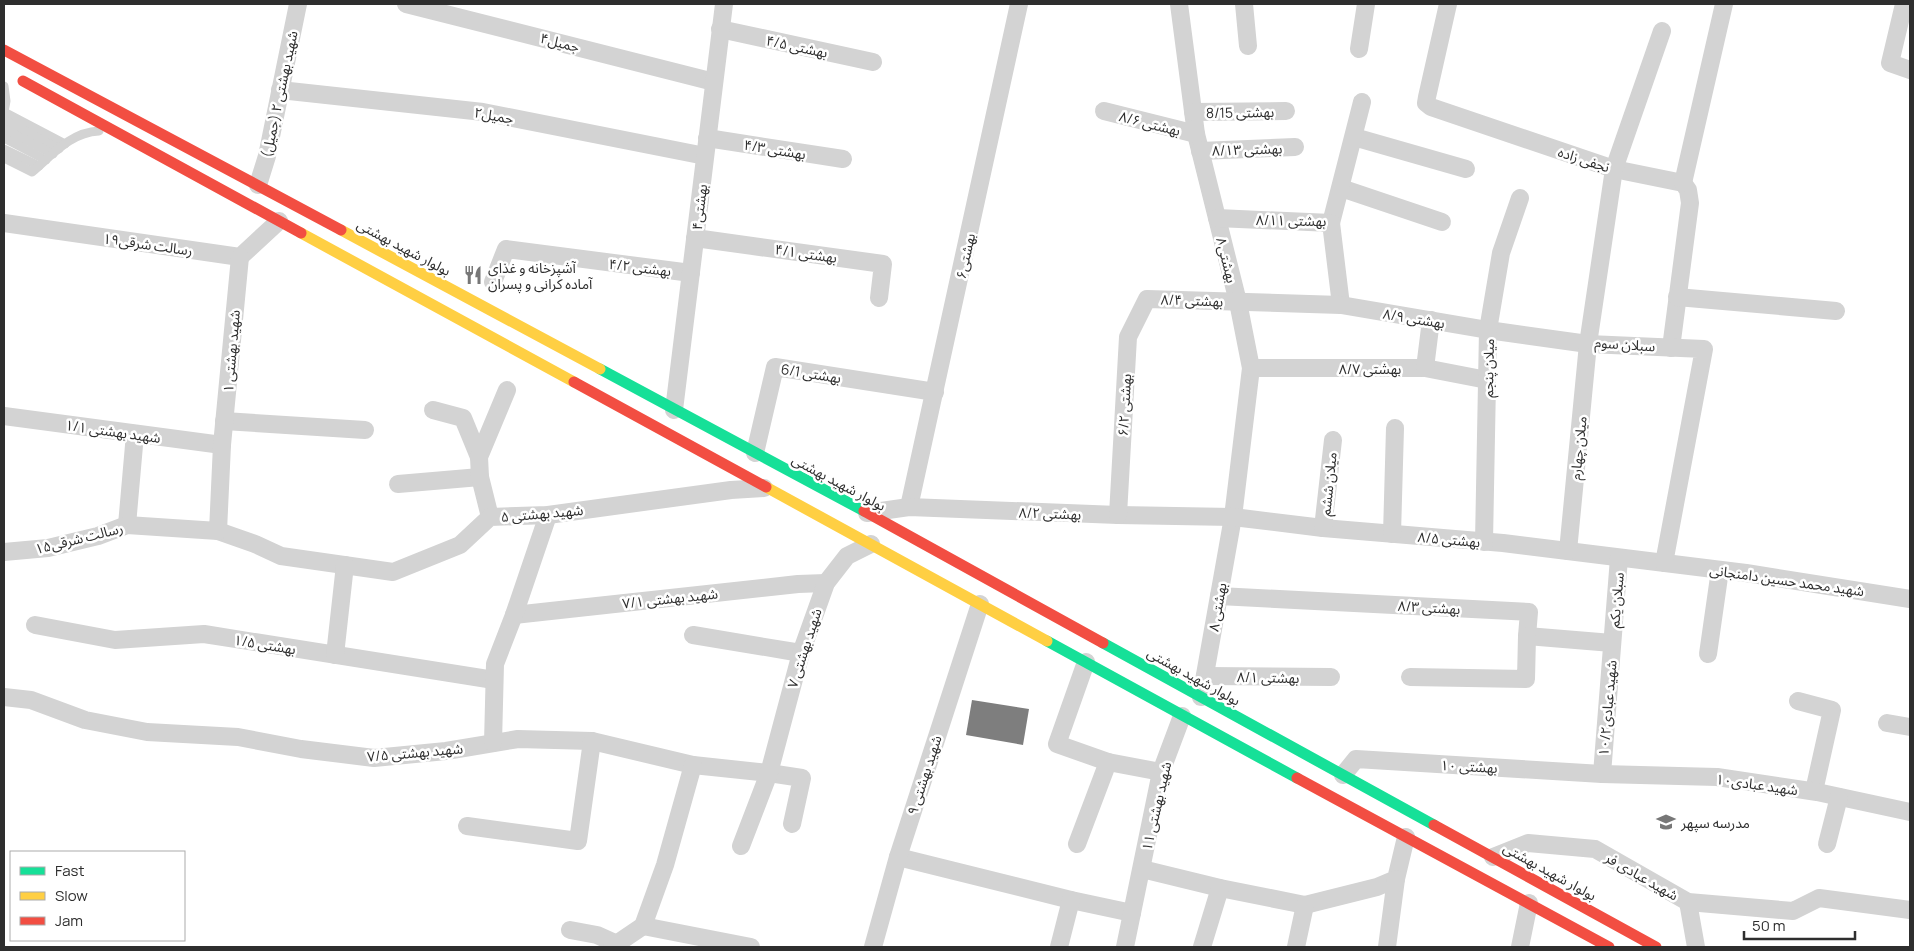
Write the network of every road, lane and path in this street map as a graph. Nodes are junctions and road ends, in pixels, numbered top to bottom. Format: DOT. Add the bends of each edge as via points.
graph roads {
  1 [pos="298,4"];
  2 [pos="724,4"];
  3 [pos="1019,4"];
  4 [pos="1179,4"];
  5 [pos="1244,4"];
  6 [pos="1366,4"];
  7 [pos="1448,4"];
  8 [pos="1724,4"];
  9 [pos="1904,4"];
  10 [pos="413,5"];
  11 [pos="720,29"];
  12 [pos="1662,31"];
  13 [pos="1248,46"];
  14 [pos="1359,49"];
  15 [pos="4,50"];
  16 [pos="873,62"];
  17 [pos="1910,70"];
  18 [pos="12,76"];
  19 [pos="714,82"];
  20 [pos="4,86"];
  21 [pos="280,90"];
  22 [pos="1362,102"];
  23 [pos="1104,111"];
  24 [pos="1286,111"];
  25 [pos="4,112"];
  26 [pos="1193,112"];
  27 [pos="4,120"];
  28 [pos="4,129"];
  29 [pos="113,130"];
  30 [pos="1354,137"];
  31 [pos="4,138"];
  32 [pos="707,138"];
  33 [pos="1198,142"];
  34 [pos="1294,147"];
  35 [pos="4,149"];
  36 [pos="52,154"];
  37 [pos="705,156"];
  38 [pos="4,158"];
  39 [pos="843,159"];
  40 [pos="1466,169"];
  41 [pos="1614,169"];
  42 [pos="1683,183"];
  43 [pos="258,185"];
  44 [pos="1341,188"];
  45 [pos="1520,198"];
  46 [pos="1217,218"];
  47 [pos="279,221"];
  48 [pos="1442,222"];
  49 [pos="4,223"];
  50 [pos="1332,223"];
  51 [pos="695,238"];
  52 [pos="369,245"];
  53 [pos="240,257"];
  54 [pos="357,264"];
  55 [pos="691,273"];
  56 [pos="493,282"];
  57 [pos="1677,297"];
  58 [pos="879,298"];
  59 [pos="1147,298"];
  60 [pos="1238,302"];
  61 [pos="1341,305"];
  62 [pos="1836,310"];
  63 [pos="1431,320"];
  64 [pos="1488,330"];
  65 [pos="1588,344"];
  66 [pos="1671,348"];
  67 [pos="1251,368"];
  68 [pos="1426,368"];
  69 [pos="1487,380"];
  70 [pos="507,390"];
  71 [pos="935,392"];
  72 [pos="433,410"];
  73 [pos="674,410"];
  74 [pos="4,416"];
  75 [pos="224,421"];
  76 [pos="1395,428"];
  77 [pos="365,430"];
  78 [pos="135,434"];
  79 [pos="1332,440"];
  80 [pos="222,445"];
  81 [pos="755,454"];
  82 [pos="480,457"];
  83 [pos="480,477"];
  84 [pos="398,484"];
  85 [pos="767,488"];
  86 [pos="909,507"];
  87 [pos="868,513"];
  88 [pos="548,515"];
  89 [pos="1118,515"];
  90 [pos="490,517"];
  91 [pos="1233,517"];
  92 [pos="127,525"];
  93 [pos="1323,528"];
  94 [pos="218,531"];
  95 [pos="1392,534"];
  96 [pos="1484,542"];
  97 [pos="871,544"];
  98 [pos="1568,551"];
  99 [pos="4,552"];
  100 [pos="1619,558"];
  101 [pos="1664,563"];
  102 [pos="345,565"];
  103 [pos="1720,570"];
  104 [pos="826,583"];
  105 [pos="1219,596"];
  106 [pos="1910,599"];
  107 [pos="980,604"];
  108 [pos="514,615"];
  109 [pos="35,625"];
  110 [pos="693,635"];
  111 [pos="1527,636"];
  112 [pos="1612,643"];
  113 [pos="801,653"];
  114 [pos="1708,654"];
  115 [pos="336,655"];
  116 [pos="1086,662"];
  117 [pos="1205,676"];
  118 [pos="1331,677"];
  119 [pos="1410,677"];
  120 [pos="494,680"];
  121 [pos="4,697"];
  122 [pos="1201,697"];
  123 [pos="1798,701"];
  124 [pos="1182,716"];
  125 [pos="1887,723"];
  126 [pos="1910,727"];
  127 [pos="592,740"];
  128 [pos="493,743"];
  129 [pos="1108,762"];
  130 [pos="693,765"];
  131 [pos="1161,772"];
  132 [pos="769,773"];
  133 [pos="1602,774"];
  134 [pos="1343,775"];
  135 [pos="1814,792"];
  136 [pos="1839,796"];
  137 [pos="1910,812"];
  138 [pos="792,824"];
  139 [pos="467,826"];
  140 [pos="1406,837"];
  141 [pos="1077,844"];
  142 [pos="1827,844"];
  143 [pos="741,846"];
  144 [pos="1493,856"];
  145 [pos="898,857"];
  146 [pos="1142,869"];
  147 [pos="1396,879"];
  148 [pos="1220,888"];
  149 [pos="1070,900"];
  150 [pos="1688,902"];
  151 [pos="1529,903"];
  152 [pos="1306,905"];
  153 [pos="1910,910"];
  154 [pos="1132,913"];
  155 [pos="643,926"];
  156 [pos="570,930"];
  157 [pos="615,946"];
  158 [pos="752,947"];
  159 [pos="873,947"];
  160 [pos="1059,947"];
  161 [pos="1125,947"];
  162 [pos="1202,947"];
  163 [pos="1296,947"];
  164 [pos="1387,947"];
  165 [pos="1520,947"];
  166 [pos="1609,947"];
  167 [pos="1656,947"];
  168 [pos="1696,947"];
  1 -- 21 [label="street, شهید بهشتی ۲ (جمیل)"];
  2 -- 11 [label="street, بهشتی۴"];
  3 -- 71 [label="street, بهشتی۶"];
  4 -- 26 [label="street, بهشتی۸"];
  5 -- 13 [label="street"];
  6 -- 14 [label="street"];
  7 -- 41 [label="street, نجفی زاده" via="1426,103"];
  8 -- 42 [label="street"];
  9 -- 17 [label="street" via="1890,63"];
  10 -- 19 [label="street, جمیل۴"];
  11 -- 16 [label="street, بهشتی ۴/۵"];
  11 -- 19 [label="street, بهشتی۴"];
  12 -- 41 [label="street, سبلان سوم"];
  15 -- 43 [label="main road, بولوار شهید بهشتی"];
  18 -- 29 [label="main road"];
  19 -- 32 [label="street, بهشتی۴"];
  20 -- 25 [label="lane"];
  21 -- 37 [label="street, جمیل۲" via="483,112"];
  21 -- 43 [label="street, شهید بهشتی ۲ (جمیل)"];
  22 -- 30 [label="street, بهشتی ۸/۱۱"];
  23 -- 33 [label="street, بهشتی ۸/۶"];
  24 -- 26 [label="street, بهشتی 8/15"];
  25 -- 36 [label="lane"];
  26 -- 33 [label="street, بهشتی۸"];
  27 -- 36 [label="lane"];
  28 -- 36 [label="lane"];
  29 -- 36 [label="lane" via="88,131 72,137"];
  29 -- 47 [label="main road"];
  30 -- 40 [label="street"];
  30 -- 44 [label="street, بهشتی ۸/۱۱"];
  31 -- 36 [label="lane"];
  32 -- 37 [label="street, بهشتی۴"];
  32 -- 39 [label="street, بهشتی ۴/۳"];
  33 -- 34 [label="street, بهشتی ۸/۱۳"];
  33 -- 46 [label="street, بهشتی۸"];
  35 -- 36 [label="lane"];
  36 -- 38 [label="lane" via="32,172"];
  37 -- 51 [label="street, بهشتی۴"];
  41 -- 42 [label="street, نجفی زاده"];
  41 -- 65 [label="street, سبلان سوم"];
  42 -- 57 [label="street" via="1688,190 1690,204"];
  43 -- 52 [label="main road, بولوار شهید بهشتی"];
  44 -- 48 [label="street"];
  44 -- 50 [label="street, بهشتی ۸/۱۱"];
  45 -- 64 [label="street, میلان پنجم" via="1501,253"];
  46 -- 50 [label="street, بهشتی ۸/۱۱"];
  46 -- 60 [label="street, بهشتی۸"];
  47 -- 53 [label="street"];
  47 -- 54 [label="main road"];
  49 -- 53 [label="street, رسالت شرقی۱۹"];
  50 -- 61 [label="street"];
  51 -- 55 [label="street, بهشتی۴"];
  51 -- 58 [label="street, بهشتی ۴/۱" via="883,264"];
  52 -- 54 [label="main road"];
  52 -- 73 [label="main road, بولوار شهید بهشتی"];
  53 -- 75 [label="street, شهید بهشتی ۱"];
  54 -- 85 [label="main road"];
  55 -- 56 [label="street, بهشتی ۴/۲" via="506,249"];
  55 -- 73 [label="street, بهشتی۴"];
  57 -- 62 [label="street"];
  57 -- 66 [label="street"];
  59 -- 60 [label="street, بهشتی ۸/۴"];
  59 -- 89 [label="street, بهشتی ۶/۲" via="1128,337"];
  60 -- 61 [label="street, بهشتی ۸/۹"];
  60 -- 67 [label="street, بهشتی۸"];
  61 -- 63 [label="street, بهشتی ۸/۹"];
  63 -- 64 [label="street, بهشتی ۸/۹"];
  63 -- 68 [label="street"];
  64 -- 65 [label="street, بهشتی ۸/۹"];
  64 -- 69 [label="street, میلان پنجم"];
  65 -- 66 [label="street, سبلان سوم"];
  65 -- 98 [label="street, میلان چهارم"];
  66 -- 101 [label="street, سبلان سوم" via="1704,349"];
  67 -- 68 [label="street, بهشتی ۸/۷"];
  67 -- 91 [label="street, بهشتی۸"];
  68 -- 69 [label="street, بهشتی ۸/۷"];
  69 -- 96 [label="street, میلان پنجم"];
  70 -- 82 [label="street"];
  71 -- 81 [label="street, بهشتی 6/1" via="774,367"];
  71 -- 86 [label="street, بهشتی۶"];
  72 -- 82 [label="street" via="463,418"];
  73 -- 81 [label="main road, بولوار شهید بهشتی"];
  74 -- 78 [label="street, شهید بهشتی ۱/۱"];
  75 -- 77 [label="street"];
  75 -- 80 [label="street, شهید بهشتی ۱"];
  76 -- 95 [label="street"];
  78 -- 80 [label="street, شهید بهشتی ۱/۱"];
  78 -- 92 [label="street"];
  79 -- 93 [label="street, میلان ششم"];
  80 -- 94 [label="street"];
  81 -- 87 [label="main road, بولوار شهید بهشتی"];
  82 -- 83 [label="street"];
  83 -- 84 [label="street"];
  83 -- 90 [label="street"];
  85 -- 88 [label="street, شهید بهشتی ۵"];
  85 -- 97 [label="main road"];
  86 -- 87 [label="street, بهشتی ۸/۲"];
  86 -- 89 [label="street, بهشتی ۸/۲"];
  87 -- 122 [label="main road, بولوار شهید بهشتی"];
  88 -- 90 [label="street, شهید بهشتی ۵"];
  88 -- 108 [label="street"];
  89 -- 91 [label="street, بهشتی ۸/۲"];
  90 -- 102 [label="street, شهید بهشتی ۵" via="460,545 393,572"];
  91 -- 93 [label="street, بهشتی ۸/۵"];
  91 -- 105 [label="street, ۸ بهشتی"];
  92 -- 94 [label="street, رسالت شرقی۱۵"];
  92 -- 99 [label="street, رسالت شرقی۱۵" via="48,548"];
  93 -- 95 [label="street, بهشتی ۸/۵"];
  94 -- 102 [label="street, شهید بهشتی ۵" via="281,556"];
  95 -- 96 [label="street, بهشتی ۸/۵"];
  96 -- 98 [label="street, بهشتی ۸/۵"];
  97 -- 104 [label="street, شهید بهشتی ۷" via="847,556"];
  97 -- 107 [label="main road"];
  98 -- 100 [label="street, بهشتی ۸/۵"];
  100 -- 101 [label="street, بهشتی ۸/۵"];
  100 -- 112 [label="street, سبلان یکم"];
  101 -- 103 [label="street, شهید محمد حسین دامنجانی"];
  102 -- 115 [label="street"];
  103 -- 106 [label="street, شهید محمد حسین دامنجانی"];
  103 -- 114 [label="street"];
  104 -- 108 [label="street, شهید بهشتی ۷/۱"];
  104 -- 113 [label="street, شهید بهشتی ۷"];
  105 -- 111 [label="street, بهشتی ۸/۳" via="1529,612"];
  105 -- 117 [label="street, ۸ بهشتی"];
  107 -- 116 [label="main road"];
  107 -- 145 [label="street, شهید بهشتی ۹"];
  108 -- 120 [label="street" via="495,664"];
  109 -- 115 [label="street, بهشتی ۱/۵" via="115,640 204,634"];
  110 -- 113 [label="street"];
  111 -- 112 [label="street"];
  111 -- 119 [label="street" via="1526,679"];
  112 -- 133 [label="street, شهید عبادی۱۰/۲"];
  113 -- 132 [label="street, شهید بهشتی ۷"];
  115 -- 120 [label="street, بهشتی ۱/۵"];
  116 -- 124 [label="main road"];
  116 -- 129 [label="street" via="1057,744"];
  117 -- 118 [label="street, بهشتی ۸/۱"];
  117 -- 122 [label="street, ۸ بهشتی"];
  120 -- 128 [label="street"];
  121 -- 128 [label="street, شهید بهشتی ۷/۵" via="31,700 85,720 147,732 238,737 374,758"];
  122 -- 134 [label="main road, بولوار شهید بهشتی"];
  123 -- 135 [label="street" via="1832,710"];
  124 -- 131 [label="street, شهید بهشتی ۱۱"];
  124 -- 140 [label="main road"];
  125 -- 126 [label="street"];
  127 -- 128 [label="street, شهید بهشتی ۷/۵" via="518,739"];
  127 -- 130 [label="street, شهید بهشتی ۷/۵"];
  127 -- 139 [label="street" via="578,841"];
  129 -- 131 [label="street"];
  129 -- 141 [label="street"];
  130 -- 132 [label="street, شهید بهشتی ۷/۵"];
  130 -- 155 [label="street" via="665,865"];
  131 -- 146 [label="street, شهید بهشتی ۱۱"];
  132 -- 138 [label="street, شهید بهشتی ۷/۵" via="802,778"];
  132 -- 143 [label="street, شهید بهشتی ۷"];
  133 -- 134 [label="street, بهشتی ۱۰" via="1356,759"];
  133 -- 135 [label="street, شهید عبادی۱۰" via="1717,777"];
  134 -- 144 [label="main road, بولوار شهید بهشتی"];
  135 -- 136 [label="street, شهید عبادی۱۰"];
  136 -- 137 [label="street, شهید عبادی۱۰"];
  136 -- 142 [label="street"];
  140 -- 147 [label="street"];
  140 -- 151 [label="main road"];
  144 -- 150 [label="street, شهید عبادی فر" via="1528,843 1594,849"];
  144 -- 167 [label="main road, بولوار شهید بهشتی"];
  145 -- 149 [label="street"];
  145 -- 159 [label="street, شهید بهشتی ۹"];
  146 -- 148 [label="street"];
  146 -- 154 [label="street, شهید بهشتی ۱۱"];
  147 -- 152 [label="street"];
  147 -- 164 [label="street"];
  148 -- 152 [label="street"];
  148 -- 162 [label="street"];
  149 -- 154 [label="street"];
  149 -- 160 [label="street"];
  150 -- 153 [label="street, شهید عبادی فر" via="1793,911 1819,898"];
  150 -- 168 [label="street"];
  151 -- 165 [label="street"];
  151 -- 166 [label="main road"];
  152 -- 163 [label="street"];
  154 -- 161 [label="street, شهید بهشتی ۱۱"];
  155 -- 157 [label="street"];
  155 -- 158 [label="street"];
  156 -- 157 [label="street" via="597,935"];
}
